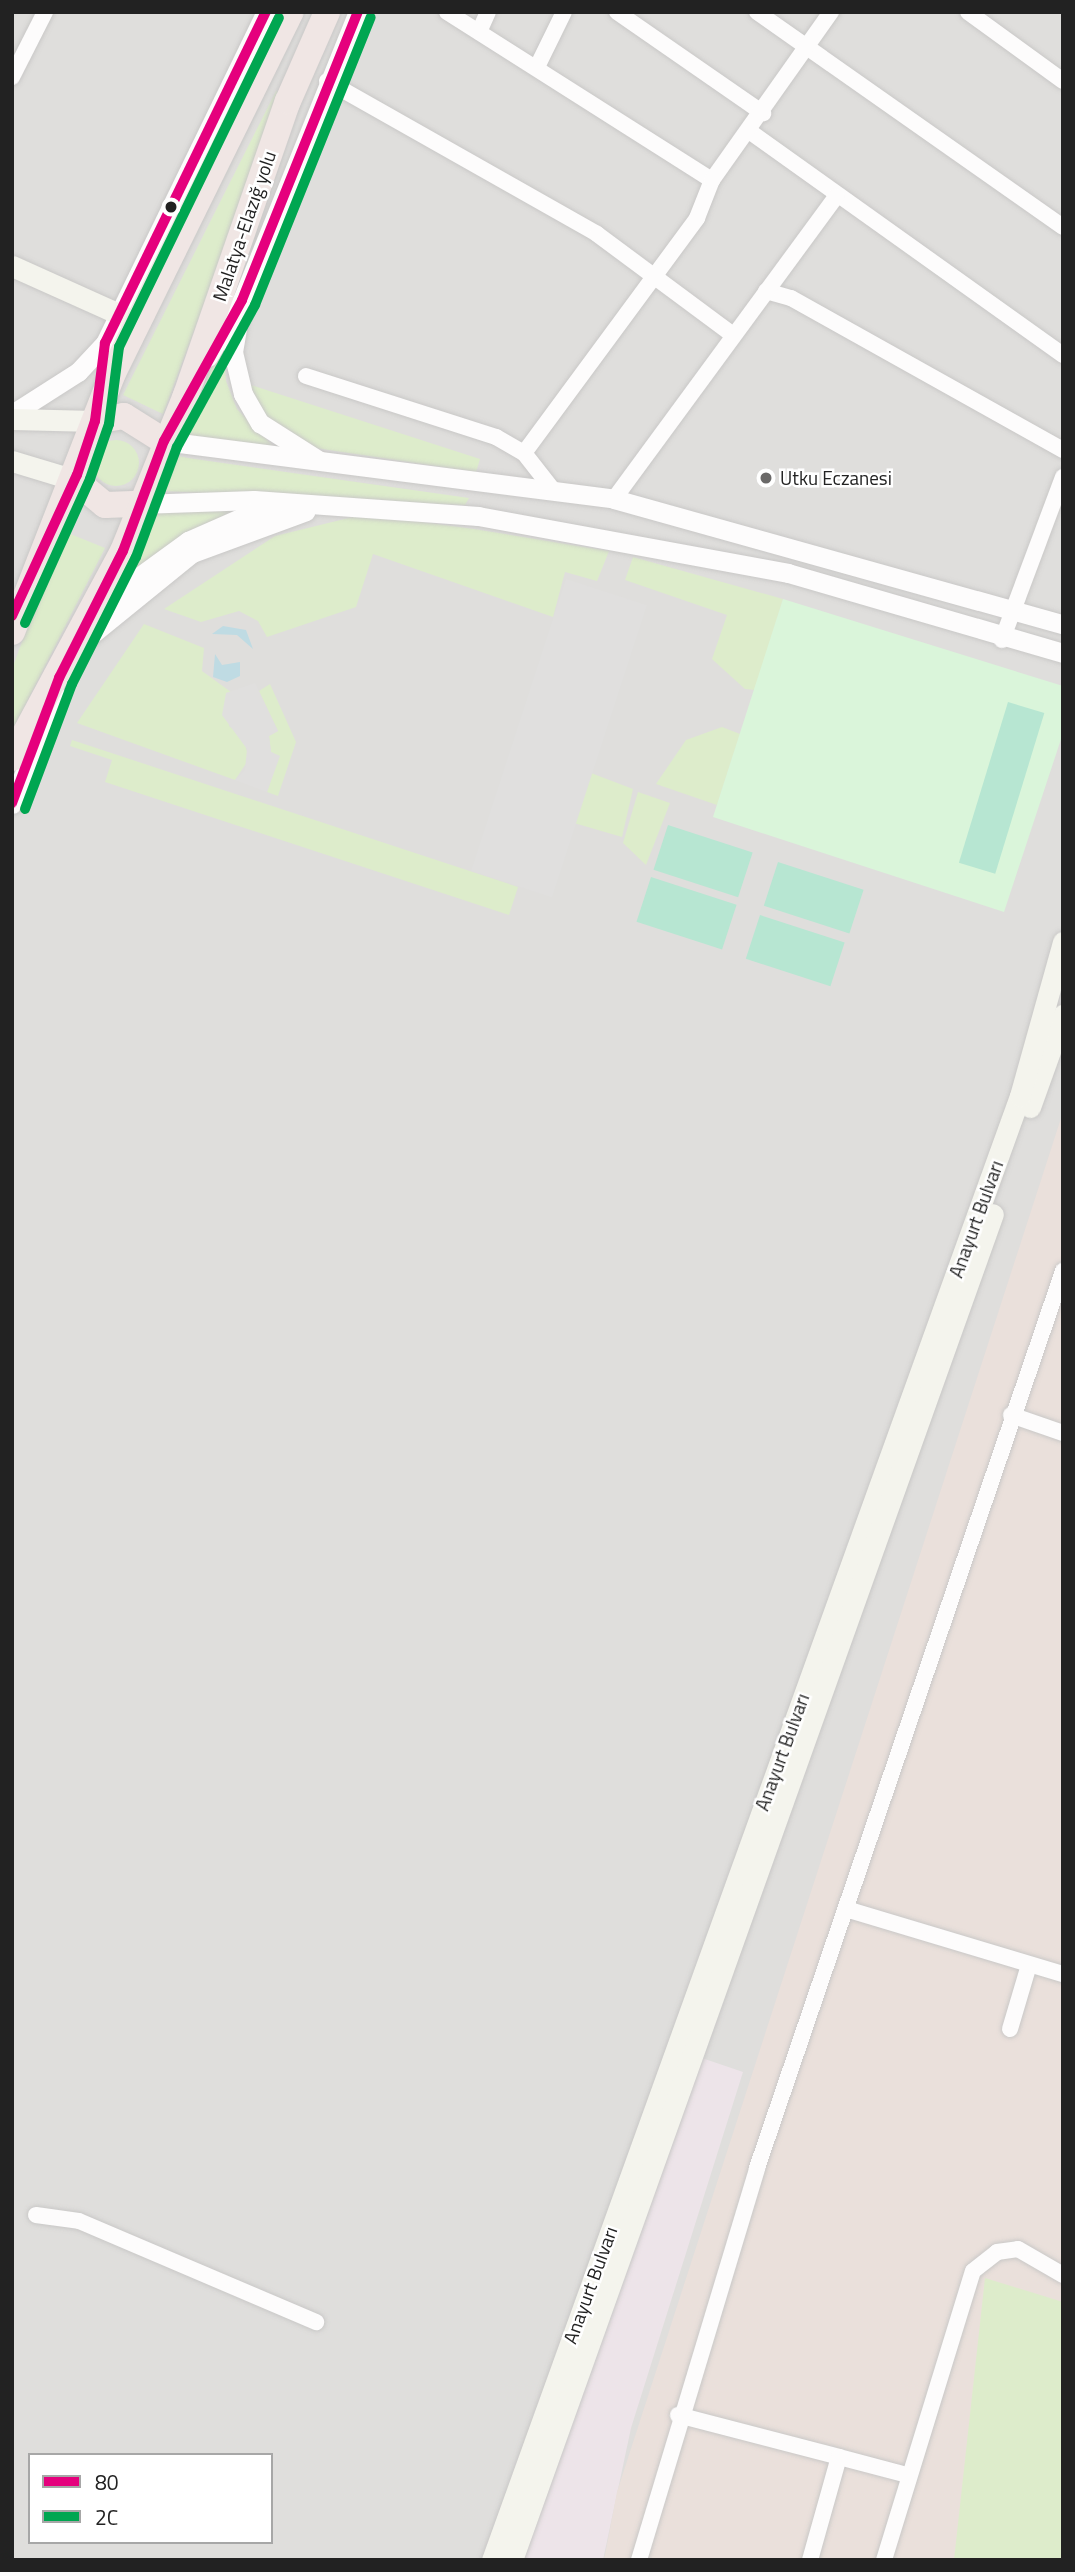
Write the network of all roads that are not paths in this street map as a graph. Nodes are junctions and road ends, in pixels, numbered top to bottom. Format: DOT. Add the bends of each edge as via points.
graph roads {
  1 [pos="45,12"];
  2 [pos="266,12"];
  3 [pos="291,12"];
  4 [pos="327,12"];
  5 [pos="358,12"];
  6 [pos="447,12"];
  7 [pos="488,12"];
  8 [pos="564,12"];
  9 [pos="617,12"];
  10 [pos="757,12"];
  11 [pos="831,12"];
  12 [pos="968,12"];
  13 [pos="479,32"];
  14 [pos="807,48"];
  15 [pos="537,67"];
  16 [pos="12,77"];
  17 [pos="327,81"];
  18 [pos="1063,81"];
  19 [pos="763,113"];
  20 [pos="749,131"];
  21 [pos="712,180"];
  22 [pos="836,197"];
  23 [pos="1063,227"];
  24 [pos="12,266"];
  25 [pos="653,271"];
  26 [pos="765,291"];
  27 [pos="242,300"];
  28 [pos="129,318"];
  29 [pos="733,335"];
  30 [pos="105,343"];
  31 [pos="1063,355"];
  32 [pos="306,376"];
  33 [pos="186,395"];
  34 [pos="12,416"];
  35 [pos="95,421"];
  36 [pos="164,441"];
  37 [pos="1063,450"];
  38 [pos="524,453"];
  39 [pos="12,461"];
  40 [pos="326,464"];
  41 [pos="1063,477"];
  42 [pos="75,480"];
  43 [pos="553,490"];
  44 [pos="614,499"];
  45 [pos="139,504"];
  46 [pos="352,505"];
  47 [pos="288,513"];
  48 [pos="27,587"];
  49 [pos="93,611"];
  50 [pos="1012,614"];
  51 [pos="12,617"];
  52 [pos="1063,624"];
  53 [pos="12,632"];
  54 [pos="1002,640"];
  55 [pos="73,649"];
  56 [pos="1063,653"];
  57 [pos="59,678"];
  58 [pos="12,758"];
  59 [pos="12,804"];
  60 [pos="1063,942"];
  61 [pos="1063,1015"];
  62 [pos="1063,1271"];
  63 [pos="1011,1415"];
  64 [pos="1063,1433"];
  65 [pos="846,1909"];
  66 [pos="1029,1965"];
  67 [pos="1063,1975"];
  68 [pos="1010,2029"];
  69 [pos="36,2215"];
  70 [pos="1063,2274"];
  71 [pos="316,2322"];
  72 [pos="678,2415"];
  73 [pos="839,2457"];
  74 [pos="906,2475"];
  75 [pos="492,2560"];
  76 [pos="512,2560"];
  77 [pos="639,2560"];
  78 [pos="810,2560"];
  79 [pos="884,2560"];
  1 -- 16 [label="street"];
  2 -- 28 [label="street"];
  3 -- 28 [label="highway, Malatya-Elazığ yolu"];
  4 -- 33 [label="highway, Malatya-Elazığ yolu" via="288,101"];
  5 -- 17 [label="street"];
  6 -- 13 [label="street"];
  7 -- 13 [label="street"];
  8 -- 15 [label="street"];
  9 -- 19 [label="street"];
  10 -- 14 [label="street"];
  11 -- 14 [label="street"];
  12 -- 18 [label="street"];
  13 -- 15 [label="street"];
  14 -- 19 [label="street"];
  14 -- 23 [label="street"];
  15 -- 21 [label="street"];
  17 -- 25 [label="street"];
  17 -- 27 [label="street"];
  19 -- 20 [label="street"];
  20 -- 21 [label="street"];
  20 -- 22 [label="street"];
  21 -- 25 [label="street" via="697,218"];
  22 -- 26 [label="street"];
  22 -- 31 [label="street"];
  24 -- 28 [label="main road"];
  25 -- 29 [label="street"];
  25 -- 38 [label="street"];
  26 -- 29 [label="street"];
  26 -- 37 [label="street" via="791,298"];
  27 -- 33 [label="street"];
  27 -- 40 [label="street" via="233,352 243,394 260,423"];
  28 -- 30 [label="street"];
  28 -- 35 [label="highway, Malatya-Elazığ yolu"];
  29 -- 44 [label="street"];
  30 -- 34 [label="street" via="78,372"];
  30 -- 35 [label="street"];
  32 -- 38 [label="street" via="496,437"];
  33 -- 36 [label="highway, Malatya-Elazığ yolu"];
  34 -- 35 [label="main road"];
  35 -- 36 [label="highway" via="124,416"];
  35 -- 42 [label="highway"];
  36 -- 40 [label="street"];
  36 -- 45 [label="highway"];
  38 -- 43 [label="street"];
  39 -- 42 [label="main road"];
  40 -- 43 [label="street"];
  41 -- 50 [label="street"];
  42 -- 45 [label="highway" via="106,505"];
  42 -- 48 [label="highway"];
  43 -- 44 [label="street"];
  44 -- 50 [label="street" via="923,583"];
  45 -- 46 [label="street" via="166,499"];
  45 -- 49 [label="highway"];
  46 -- 47 [label="street"];
  46 -- 54 [label="street" via="478,516 733,560"];
  47 -- 49 [label="street" via="254,512 222,524 155,563"];
  47 -- 55 [label="street" via="192,553"];
  48 -- 51 [label="highway"];
  48 -- 53 [label="highway"];
  49 -- 55 [label="highway"];
  50 -- 52 [label="street"];
  50 -- 54 [label="street"];
  54 -- 56 [label="street"];
  55 -- 57 [label="highway"];
  57 -- 58 [label="highway"];
  57 -- 59 [label="street"];
  60 -- 75 [label="main road, Anayurt Bulvarı" via="1020,1096"];
  61 -- 76 [label="main road, Anayurt Bulvarı"];
  62 -- 63 [label="street"];
  63 -- 64 [label="street"];
  63 -- 65 [label="street"];
  65 -- 66 [label="street"];
  65 -- 72 [label="street"];
  66 -- 67 [label="street"];
  66 -- 68 [label="street"];
  69 -- 71 [label="street" via="79,2221"];
  70 -- 74 [label="street" via="1018,2249 997,2252 973,2271"];
  72 -- 73 [label="street"];
  72 -- 77 [label="street"];
  73 -- 74 [label="street"];
  73 -- 78 [label="street"];
  74 -- 79 [label="street"];
}
